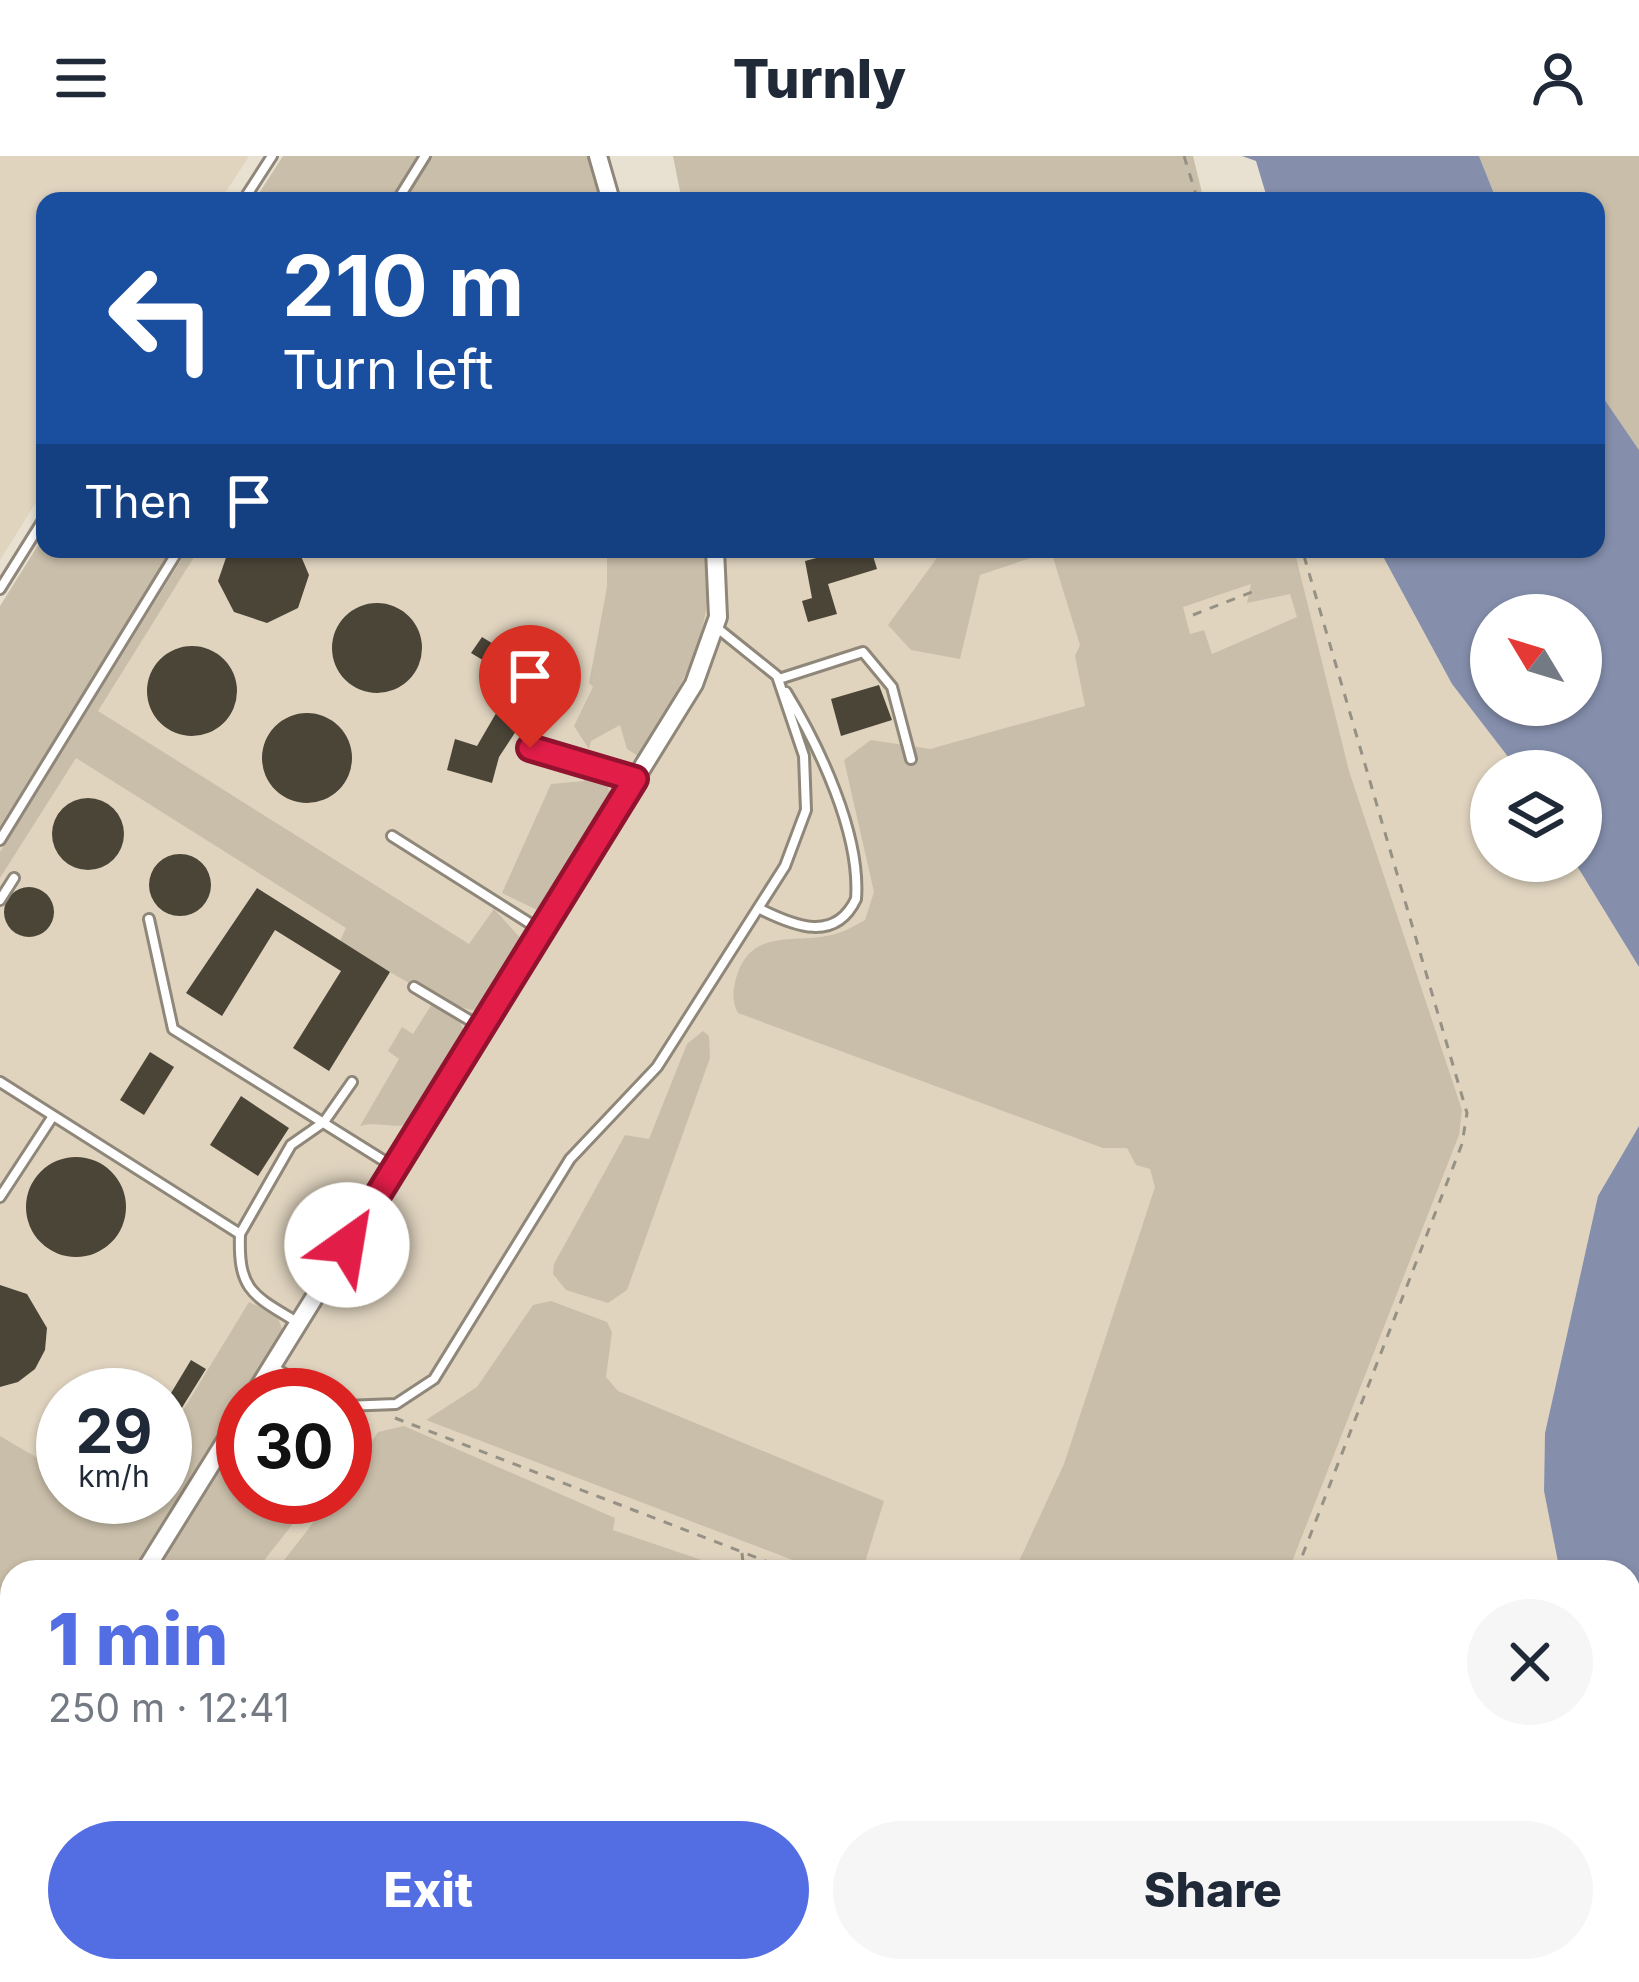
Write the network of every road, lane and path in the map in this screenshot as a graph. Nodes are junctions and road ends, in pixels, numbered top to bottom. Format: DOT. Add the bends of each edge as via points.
graph roads {
  1 [pos="272,156"];
  2 [pos="424,156"];
  3 [pos="598,156"];
  4 [pos="1184,156"];
  5 [pos="250,192"];
  6 [pos="402,192"];
  7 [pos="608,192"];
  8 [pos="1195,192"];
  9 [pos="36,532"];
  10 [pos="172,558"];
  11 [pos="717,558"];
  12 [pos="1305,558"];
  13 [pos="0,589"];
  14 [pos="1257,590"];
  15 [pos="1193,615"];
  16 [pos="716,627"];
  17 [pos="777,676"];
  18 [pos="530,748"];
  19 [pos="911,759"];
  20 [pos="635,779"];
  21 [pos="392,836"];
  22 [pos="0,840"];
  23 [pos="14,878"];
  24 [pos="0,900"];
  25 [pos="760,909"];
  26 [pos="149,920"];
  27 [pos="542,931"];
  28 [pos="413,987"];
  29 [pos="482,1028"];
  30 [pos="0,1082"];
  31 [pos="352,1082"];
  32 [pos="53,1116"];
  33 [pos="324,1122"];
  34 [pos="395,1168"];
  35 [pos="0,1197"];
  36 [pos="240,1234"];
  37 [pos="299,1323"];
  38 [pos="272,1366"];
  39 [pos="275,1368"];
  40 [pos="372,1408"];
  41 [pos="372,1408"];
  42 [pos="216,1456"];
  43 [pos="742,1552"];
  44 [pos="151,1560"];
  45 [pos="743,1560"];
  46 [pos="763,1560"];
  47 [pos="1301,1560"];
  1 -- 5 [label="lane"];
  2 -- 6 [label="lane"];
  3 -- 7 [label="street"];
  4 -- 8 [label="path"];
  9 -- 13 [label="lane"];
  10 -- 22 [label="lane"];
  11 -- 16 [label="street"];
  12 -- 47 [label="path" via="1467,1112 1462,1144"];
  14 -- 15 [label="path"];
  16 -- 17 [label="lane"];
  16 -- 20 [label="street" via="694,684"];
  17 -- 19 [label="lane" via="863,652 892,687"];
  17 -- 25 [label="lane" via="804,756 806,810"];
  17 -- 25 [label="lane" via="819,746 857,885 850,910 825,928 791,925"];
  18 -- 20 [label="lane"];
  20 -- 27 [label="street"];
  21 -- 27 [label="lane"];
  23 -- 24 [label="lane"];
  25 -- 40 [label="lane" via="657,1067 570,1159 434,1379 415,1396"];
  26 -- 33 [label="lane" via="173,1029"];
  27 -- 29 [label="street"];
  28 -- 29 [label="lane"];
  29 -- 34 [label="street"];
  30 -- 32 [label="lane"];
  31 -- 33 [label="lane"];
  32 -- 35 [label="lane"];
  32 -- 36 [label="lane"];
  33 -- 34 [label="lane"];
  33 -- 36 [label="lane" via="291,1145"];
  34 -- 37 [label="street"];
  36 -- 37 [label="lane" via="238,1269 253,1296"];
  37 -- 38 [label="street"];
  38 -- 39 [label="lane"];
  41 -- 43 [label="path"];
  42 -- 44 [label="street"];
  43 -- 45 [label="path"];
  43 -- 46 [label="path"];
}
